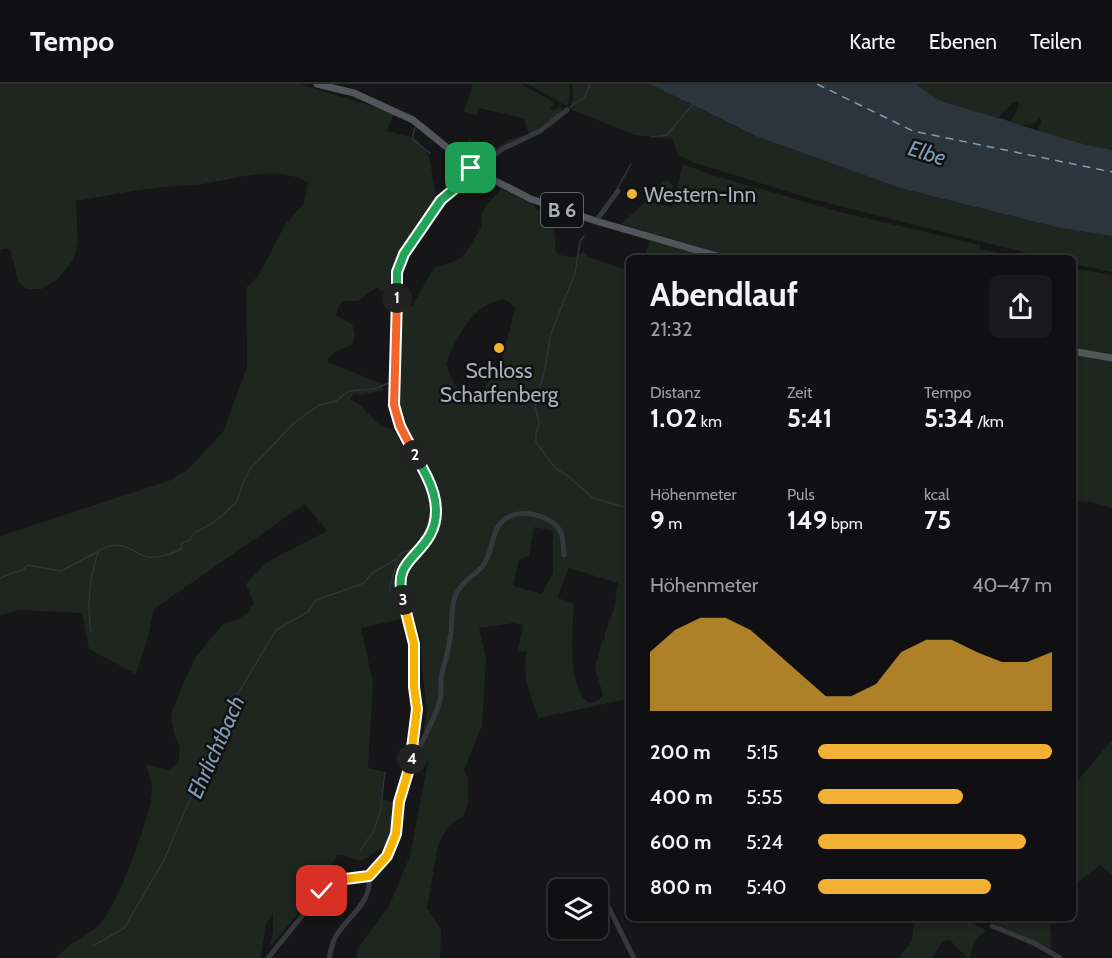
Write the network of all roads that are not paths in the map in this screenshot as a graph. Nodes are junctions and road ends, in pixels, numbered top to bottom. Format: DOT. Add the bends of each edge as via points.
graph roads {
  1 [pos="317,84"];
  2 [pos="567,110"];
  3 [pos="473,170"];
  4 [pos="618,191"];
  5 [pos="596,221"];
  6 [pos="714,255"];
  7 [pos="1076,352"];
  8 [pos="1112,358"];
  9 [pos="564,555"];
  10 [pos="413,758"];
  11 [pos="369,876"];
  12 [pos="608,906"];
  13 [pos="992,926"];
  14 [pos="268,958"];
  15 [pos="329,958"];
  16 [pos="634,958"];
  17 [pos="1060,958"];
  1 -- 3 [label="main road, B 6" via="354,93 413,120"];
  2 -- 3 [label="street"];
  3 -- 5 [label="main road, B 6" via="531,199"];
  3 -- 10 [label="street" via="441,200 404,254 396,277 395,411 431,483 436,506 430,535 409,558 400,576 400,591 414,644 417,709"];
  4 -- 5 [label="street"];
  5 -- 6 [label="main road, B 6"];
  7 -- 8 [label="main road"];
  9 -- 10 [label="street" via="563,534 543,517 523,513 509,517 499,526 488,558 458,589 441,676 441,698"];
  10 -- 11 [label="street" via="399,802 396,834 390,850"];
  11 -- 14 [label="street" via="345,879 322,891"];
  11 -- 15 [label="street" via="367,894 338,933"];
  12 -- 16 [label="street"];
  13 -- 17 [label="street"];
}
